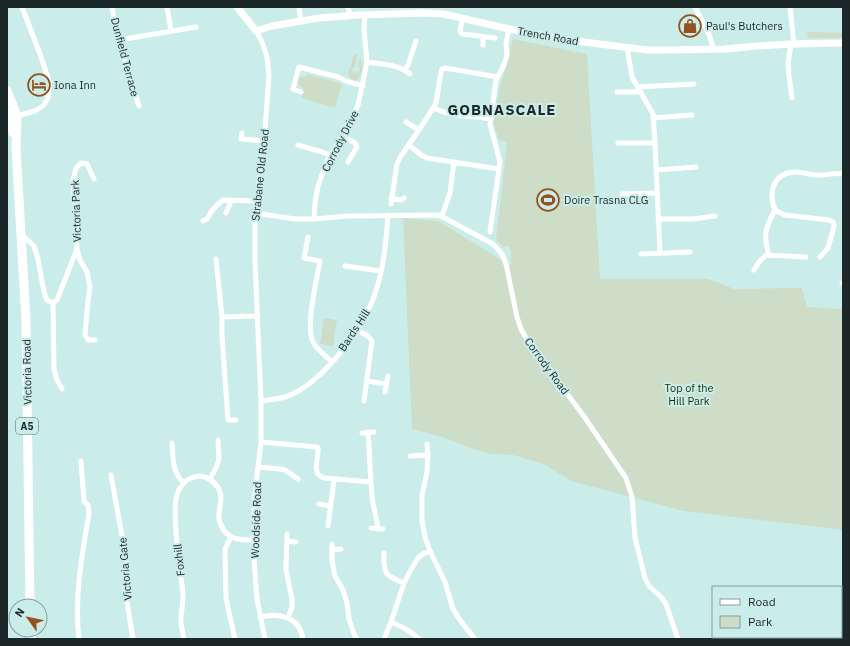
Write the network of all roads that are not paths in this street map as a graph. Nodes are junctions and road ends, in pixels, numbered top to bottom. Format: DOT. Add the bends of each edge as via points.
graph roads {
  1 [pos="22,7"];
  2 [pos="112,7"];
  3 [pos="167,7"];
  4 [pos="237,7"];
  5 [pos="299,7"];
  6 [pos="348,7"];
  7 [pos="695,7"];
  8 [pos="790,7"];
  9 [pos="413,10"];
  10 [pos="365,15"];
  11 [pos="350,16"];
  12 [pos="463,18"];
  13 [pos="301,22"];
  14 [pos="196,27"];
  15 [pos="508,29"];
  16 [pos="171,31"];
  17 [pos="256,31"];
  18 [pos="483,37"];
  19 [pos="495,38"];
  20 [pos="119,40"];
  21 [pos="416,41"];
  22 [pos="843,43"];
  23 [pos="483,44"];
  24 [pos="792,44"];
  25 [pos="627,47"];
  26 [pos="714,50"];
  27 [pos="367,62"];
  28 [pos="405,70"];
  29 [pos="410,74"];
  30 [pos="498,77"];
  31 [pos="694,84"];
  32 [pos="363,86"];
  33 [pos="639,89"];
  34 [pos="7,90"];
  35 [pos="301,92"];
  36 [pos="617,92"];
  37 [pos="792,98"];
  38 [pos="139,106"];
  39 [pos="434,108"];
  40 [pos="692,115"];
  41 [pos="10,116"];
  42 [pos="653,118"];
  43 [pos="491,119"];
  44 [pos="406,122"];
  45 [pos="419,130"];
  46 [pos="242,133"];
  47 [pos="343,136"];
  48 [pos="264,141"];
  49 [pos="618,143"];
  50 [pos="655,143"];
  51 [pos="409,144"];
  52 [pos="298,145"];
  53 [pos="11,147"];
  54 [pos="330,155"];
  55 [pos="348,162"];
  56 [pos="454,162"];
  57 [pos="696,167"];
  58 [pos="499,169"];
  59 [pos="656,170"];
  60 [pos="843,174"];
  61 [pos="94,179"];
  62 [pos="657,193"];
  63 [pos="622,194"];
  64 [pos="404,198"];
  65 [pos="230,200"];
  66 [pos="256,201"];
  67 [pos="776,210"];
  68 [pos="226,213"];
  69 [pos="255,213"];
  70 [pos="388,215"];
  71 [pos="442,216"];
  72 [pos="715,216"];
  73 [pos="314,219"];
  74 [pos="658,219"];
  75 [pos="203,221"];
  76 [pos="485,222"];
  77 [pos="492,224"];
  78 [pos="490,232"];
  79 [pos="21,235"];
  80 [pos="308,237"];
  81 [pos="77,249"];
  82 [pos="690,252"];
  83 [pos="660,253"];
  84 [pos="641,254"];
  85 [pos="769,254"];
  86 [pos="806,257"];
  87 [pos="820,257"];
  88 [pos="216,259"];
  89 [pos="345,266"];
  90 [pos="754,270"];
  91 [pos="381,271"];
  92 [pos="53,303"];
  93 [pos="258,316"];
  94 [pos="222,317"];
  95 [pos="357,330"];
  96 [pos="95,340"];
  97 [pos="332,362"];
  98 [pos="388,376"];
  99 [pos="367,381"];
  100 [pos="386,384"];
  101 [pos="62,389"];
  102 [pos="385,392"];
  103 [pos="261,401"];
  104 [pos="364,401"];
  105 [pos="236,420"];
  106 [pos="368,432"];
  107 [pos="374,432"];
  108 [pos="362,433"];
  109 [pos="218,440"];
  110 [pos="261,442"];
  111 [pos="172,443"];
  112 [pos="427,444"];
  113 [pos="428,455"];
  114 [pos="410,456"];
  115 [pos="81,461"];
  116 [pos="258,467"];
  117 [pos="111,475"];
  118 [pos="210,479"];
  119 [pos="298,479"];
  120 [pos="334,479"];
  121 [pos="371,482"];
  122 [pos="184,483"];
  123 [pos="319,504"];
  124 [pos="330,506"];
  125 [pos="328,526"];
  126 [pos="371,528"];
  127 [pos="288,534"];
  128 [pos="231,537"];
  129 [pos="254,540"];
  130 [pos="287,541"];
  131 [pos="296,542"];
  132 [pos="332,544"];
  133 [pos="341,549"];
  134 [pos="332,550"];
  135 [pos="430,551"];
  136 [pos="382,555"];
  137 [pos="404,583"];
  138 [pos="30,598"];
  139 [pos="260,617"];
  140 [pos="288,618"];
  141 [pos="392,622"];
  142 [pos="79,639"];
  143 [pos="134,639"];
  144 [pos="184,639"];
  145 [pos="235,639"];
  146 [pos="265,639"];
  147 [pos="303,639"];
  148 [pos="357,639"];
  149 [pos="384,639"];
  150 [pos="419,639"];
  151 [pos="475,639"];
  152 [pos="678,639"];
  1 -- 41 [label="street" via="47,74 49,90 43,106 35,111"];
  2 -- 20 [label="street, Dunfield Terrace"];
  3 -- 16 [label="street"];
  4 -- 17 [label="street, Strabane Old Road"];
  5 -- 13 [label="street"];
  6 -- 11 [label="street"];
  7 -- 26 [label="street"];
  8 -- 24 [label="street"];
  9 -- 10 [label="street, Trench Road"];
  9 -- 12 [label="street, Trench Road"];
  10 -- 11 [label="street, Trench Road"];
  10 -- 27 [label="street, Corrody Drive"];
  11 -- 13 [label="street, Trench Road"];
  12 -- 15 [label="street, Trench Road"];
  12 -- 18 [label="street" via="461,33"];
  13 -- 17 [label="street, Trench Road"];
  14 -- 16 [label="street"];
  15 -- 25 [label="street, Trench Road"];
  15 -- 30 [label="street" via="506,61"];
  16 -- 20 [label="street"];
  17 -- 48 [label="street, Strabane Old Road" via="267,57 269,76"];
  18 -- 19 [label="street"];
  18 -- 23 [label="street"];
  20 -- 38 [label="street, Dunfield Terrace"];
  21 -- 28 [label="street"];
  22 -- 24 [label="street, Trench Road"];
  24 -- 26 [label="street, Trench Road"];
  24 -- 37 [label="street" via="788,63"];
  25 -- 26 [label="street, Trench Road" via="647,50"];
  25 -- 33 [label="street" via="632,77"];
  27 -- 28 [label="street"];
  27 -- 32 [label="street, Corrody Drive"];
  28 -- 29 [label="street"];
  30 -- 39 [label="street" via="442,69"];
  30 -- 43 [label="street"];
  31 -- 33 [label="street"];
  32 -- 35 [label="street" via="299,67 293,89"];
  32 -- 47 [label="street, Corrody Drive" via="358,105"];
  33 -- 36 [label="street"];
  33 -- 42 [label="street"];
  34 -- 41 [label="highway, Victoria Road"];
  39 -- 43 [label="street" via="448,113"];
  39 -- 45 [label="street"];
  40 -- 42 [label="street"];
  41 -- 53 [label="highway, Victoria Road / A5" via="16,138"];
  42 -- 50 [label="street"];
  43 -- 58 [label="street" via="500,162"];
  44 -- 45 [label="street"];
  45 -- 51 [label="street"];
  46 -- 48 [label="street" via="241,139"];
  47 -- 54 [label="street, Corrody Drive"];
  47 -- 55 [label="street" via="356,143 357,147"];
  48 -- 66 [label="street, Strabane Old Road"];
  49 -- 50 [label="street"];
  50 -- 59 [label="street"];
  51 -- 56 [label="street" via="427,158"];
  51 -- 64 [label="street" via="397,164 391,201"];
  52 -- 54 [label="street"];
  53 -- 79 [label="highway, Victoria Road / A5"];
  54 -- 73 [label="street, Corrody Drive" via="318,186"];
  56 -- 58 [label="street"];
  56 -- 71 [label="street" via="450,193"];
  57 -- 59 [label="street"];
  58 -- 77 [label="street"];
  59 -- 62 [label="street"];
  60 -- 67 [label="street" via="783,174 774,185 772,203"];
  61 -- 81 [label="street, Victoria Park" via="88,164 82,163 76,168 73,180"];
  62 -- 63 [label="street"];
  62 -- 74 [label="street"];
  65 -- 66 [label="street"];
  65 -- 68 [label="street"];
  65 -- 75 [label="street" via="223,200 216,205"];
  66 -- 69 [label="street, Strabane Old Road"];
  67 -- 85 [label="street" via="766,228 766,246"];
  67 -- 87 [label="street" via="785,215 833,222 828,248"];
  69 -- 73 [label="street, Corrody Road"];
  69 -- 93 [label="street, Strabane Old Road"];
  70 -- 71 [label="street, Corrody Road"];
  70 -- 73 [label="street, Corrody Road"];
  70 -- 91 [label="street, Bards Hill"];
  71 -- 152 [label="street, Corrody Road" via="493,244 502,254 521,329 626,478 632,497 635,538 645,578 666,604"];
  72 -- 74 [label="street"];
  74 -- 83 [label="street"];
  76 -- 77 [label="street"];
  77 -- 78 [label="street"];
  79 -- 92 [label="street" via="34,246 44,292 47,300"];
  79 -- 138 [label="highway, Victoria Road / A5" via="26,320"];
  80 -- 97 [label="street" via="304,258 320,261 311,316 312,340"];
  81 -- 92 [label="street, Victoria Park" via="57,300"];
  81 -- 96 [label="street" via="87,272 90,287 85,335 88,340"];
  82 -- 83 [label="street"];
  83 -- 84 [label="street"];
  85 -- 86 [label="street"];
  85 -- 90 [label="street"];
  88 -- 94 [label="street"];
  89 -- 91 [label="street"];
  91 -- 95 [label="street, Bards Hill" via="372,301"];
  92 -- 101 [label="street" via="54,369"];
  93 -- 94 [label="street"];
  93 -- 103 [label="street, Strabane Old Road"];
  94 -- 105 [label="street" via="228,420"];
  95 -- 97 [label="street, Bards Hill"];
  95 -- 99 [label="street" via="372,341"];
  97 -- 103 [label="street, Bards Hill" via="319,376 286,397"];
  98 -- 100 [label="street"];
  99 -- 100 [label="street"];
  99 -- 104 [label="street"];
  100 -- 102 [label="street"];
  103 -- 110 [label="street, Woodside Road"];
  106 -- 107 [label="street"];
  106 -- 108 [label="street"];
  106 -- 121 [label="street"];
  109 -- 118 [label="street" via="219,459"];
  110 -- 116 [label="street, Woodside Road"];
  110 -- 120 [label="street" via="317,447 317,473 324,478"];
  111 -- 122 [label="street" via="173,464 176,474"];
  112 -- 113 [label="street"];
  113 -- 114 [label="street"];
  113 -- 135 [label="street" via="422,496 422,520"];
  115 -- 142 [label="street" via="84,501 88,505 89,514 78,597"];
  116 -- 119 [label="street" via="285,470"];
  116 -- 129 [label="street, Woodside Road" via="254,501"];
  117 -- 143 [label="street, Victoria Gate" via="126,558 125,590"];
  118 -- 122 [label="street" via="197,476 189,478"];
  118 -- 128 [label="street" via="218,486 221,497 218,519 223,530"];
  120 -- 121 [label="street"];
  120 -- 124 [label="street"];
  121 -- 126 [label="street" via="380,529"];
  122 -- 144 [label="street, Foxhill" via="176,499 176,516"];
  123 -- 124 [label="street"];
  124 -- 125 [label="street"];
  127 -- 130 [label="street"];
  128 -- 129 [label="street"];
  128 -- 145 [label="street" via="225,549 225,573 226,598"];
  129 -- 139 [label="street, Woodside Road" via="255,580"];
  130 -- 131 [label="street"];
  130 -- 140 [label="street" via="286,570 292,599"];
  132 -- 134 [label="street"];
  133 -- 134 [label="street"];
  134 -- 148 [label="street" via="335,576 343,590 349,619"];
  135 -- 137 [label="street" via="418,558"];
  135 -- 151 [label="street" via="445,582 453,609"];
  136 -- 137 [label="street" via="386,573"];
  137 -- 141 [label="street"];
  139 -- 140 [label="street"];
  139 -- 146 [label="street, Woodside Road"];
  140 -- 147 [label="street" via="300,628"];
  141 -- 149 [label="street"];
  141 -- 150 [label="street"];
}
